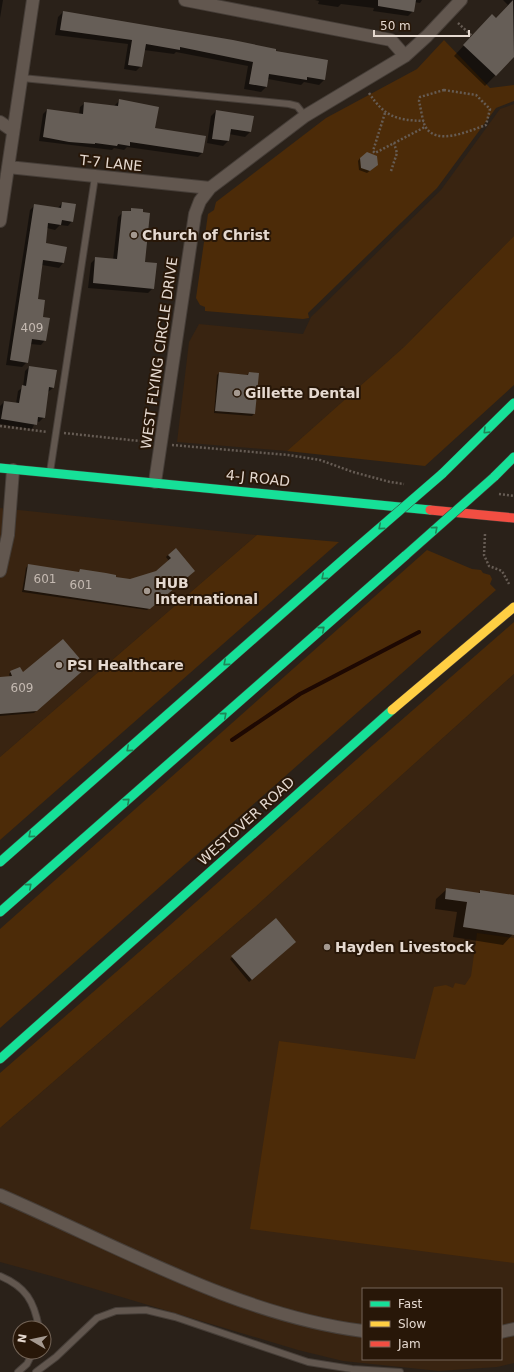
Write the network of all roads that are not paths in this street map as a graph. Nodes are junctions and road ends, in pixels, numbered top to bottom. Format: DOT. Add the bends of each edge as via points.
graph roads {
  1 [pos="33,0"];
  2 [pos="185,0"];
  3 [pos="461,0"];
  4 [pos="405,56"];
  5 [pos="22,78"];
  6 [pos="305,116"];
  7 [pos="0,122"];
  8 [pos="13,131"];
  9 [pos="8,168"];
  10 [pos="95,177"];
  11 [pos="210,188"];
  12 [pos="0,222"];
  13 [pos="514,403"];
  14 [pos="514,457"];
  15 [pos="0,468"];
  16 [pos="13,470"];
  17 [pos="50,473"];
  18 [pos="155,482"];
  19 [pos="514,518"];
  20 [pos="0,571"];
  21 [pos="514,607"];
  22 [pos="0,862"];
  23 [pos="0,912"];
  24 [pos="0,1059"];
  25 [pos="0,1195"];
  26 [pos="0,1276"];
  27 [pos="38,1320"];
  28 [pos="514,1329"];
  29 [pos="362,1331"];
  30 [pos="502,1332"];
  31 [pos="29,1360"];
  32 [pos="18,1372"];
  33 [pos="36,1372"];
  34 [pos="400,1372"];
  1 -- 5 [label="street"];
  2 -- 4 [label="street" via="391,40"];
  3 -- 4 [label="street, WEST FLYING CIRCLE DRIVE"];
  4 -- 6 [label="street, WEST FLYING CIRCLE DRIVE"];
  5 -- 6 [label="lane" via="289,104 297,106"];
  5 -- 8 [label="street"];
  6 -- 11 [label="street, WEST FLYING CIRCLE DRIVE"];
  7 -- 8 [label="street"];
  8 -- 9 [label="street"];
  9 -- 10 [label="street, T-7 LANE"];
  9 -- 12 [label="street"];
  10 -- 11 [label="street, T-7 LANE"];
  10 -- 17 [label="lane"];
  11 -- 18 [label="street, WEST FLYING CIRCLE DRIVE" via="200,201 195,214"];
  13 -- 22 [label="main road, one-way, bridge" via="442,474"];
  23 -- 14 [label="main road, one-way, bridge"];
  15 -- 16 [label="main road, 4-J ROAD"];
  16 -- 17 [label="main road, 4-J ROAD"];
  16 -- 20 [label="street" via="8,535"];
  17 -- 18 [label="main road, 4-J ROAD"];
  18 -- 19 [label="main road, 4-J ROAD"];
  21 -- 24 [label="main road, WESTOVER ROAD" via="412,692"];
  25 -- 29 [label="street" via="160,1268 263,1308"];
  26 -- 27 [label="lane" via="13,1281 27,1294 36,1310"];
  28 -- 30 [label="street"];
  31 -- 32 [label="lane"];
  33 -- 34 [label="lane" via="56,1358 97,1318 116,1311 146,1310 175,1317 308,1362 352,1369"];
}
